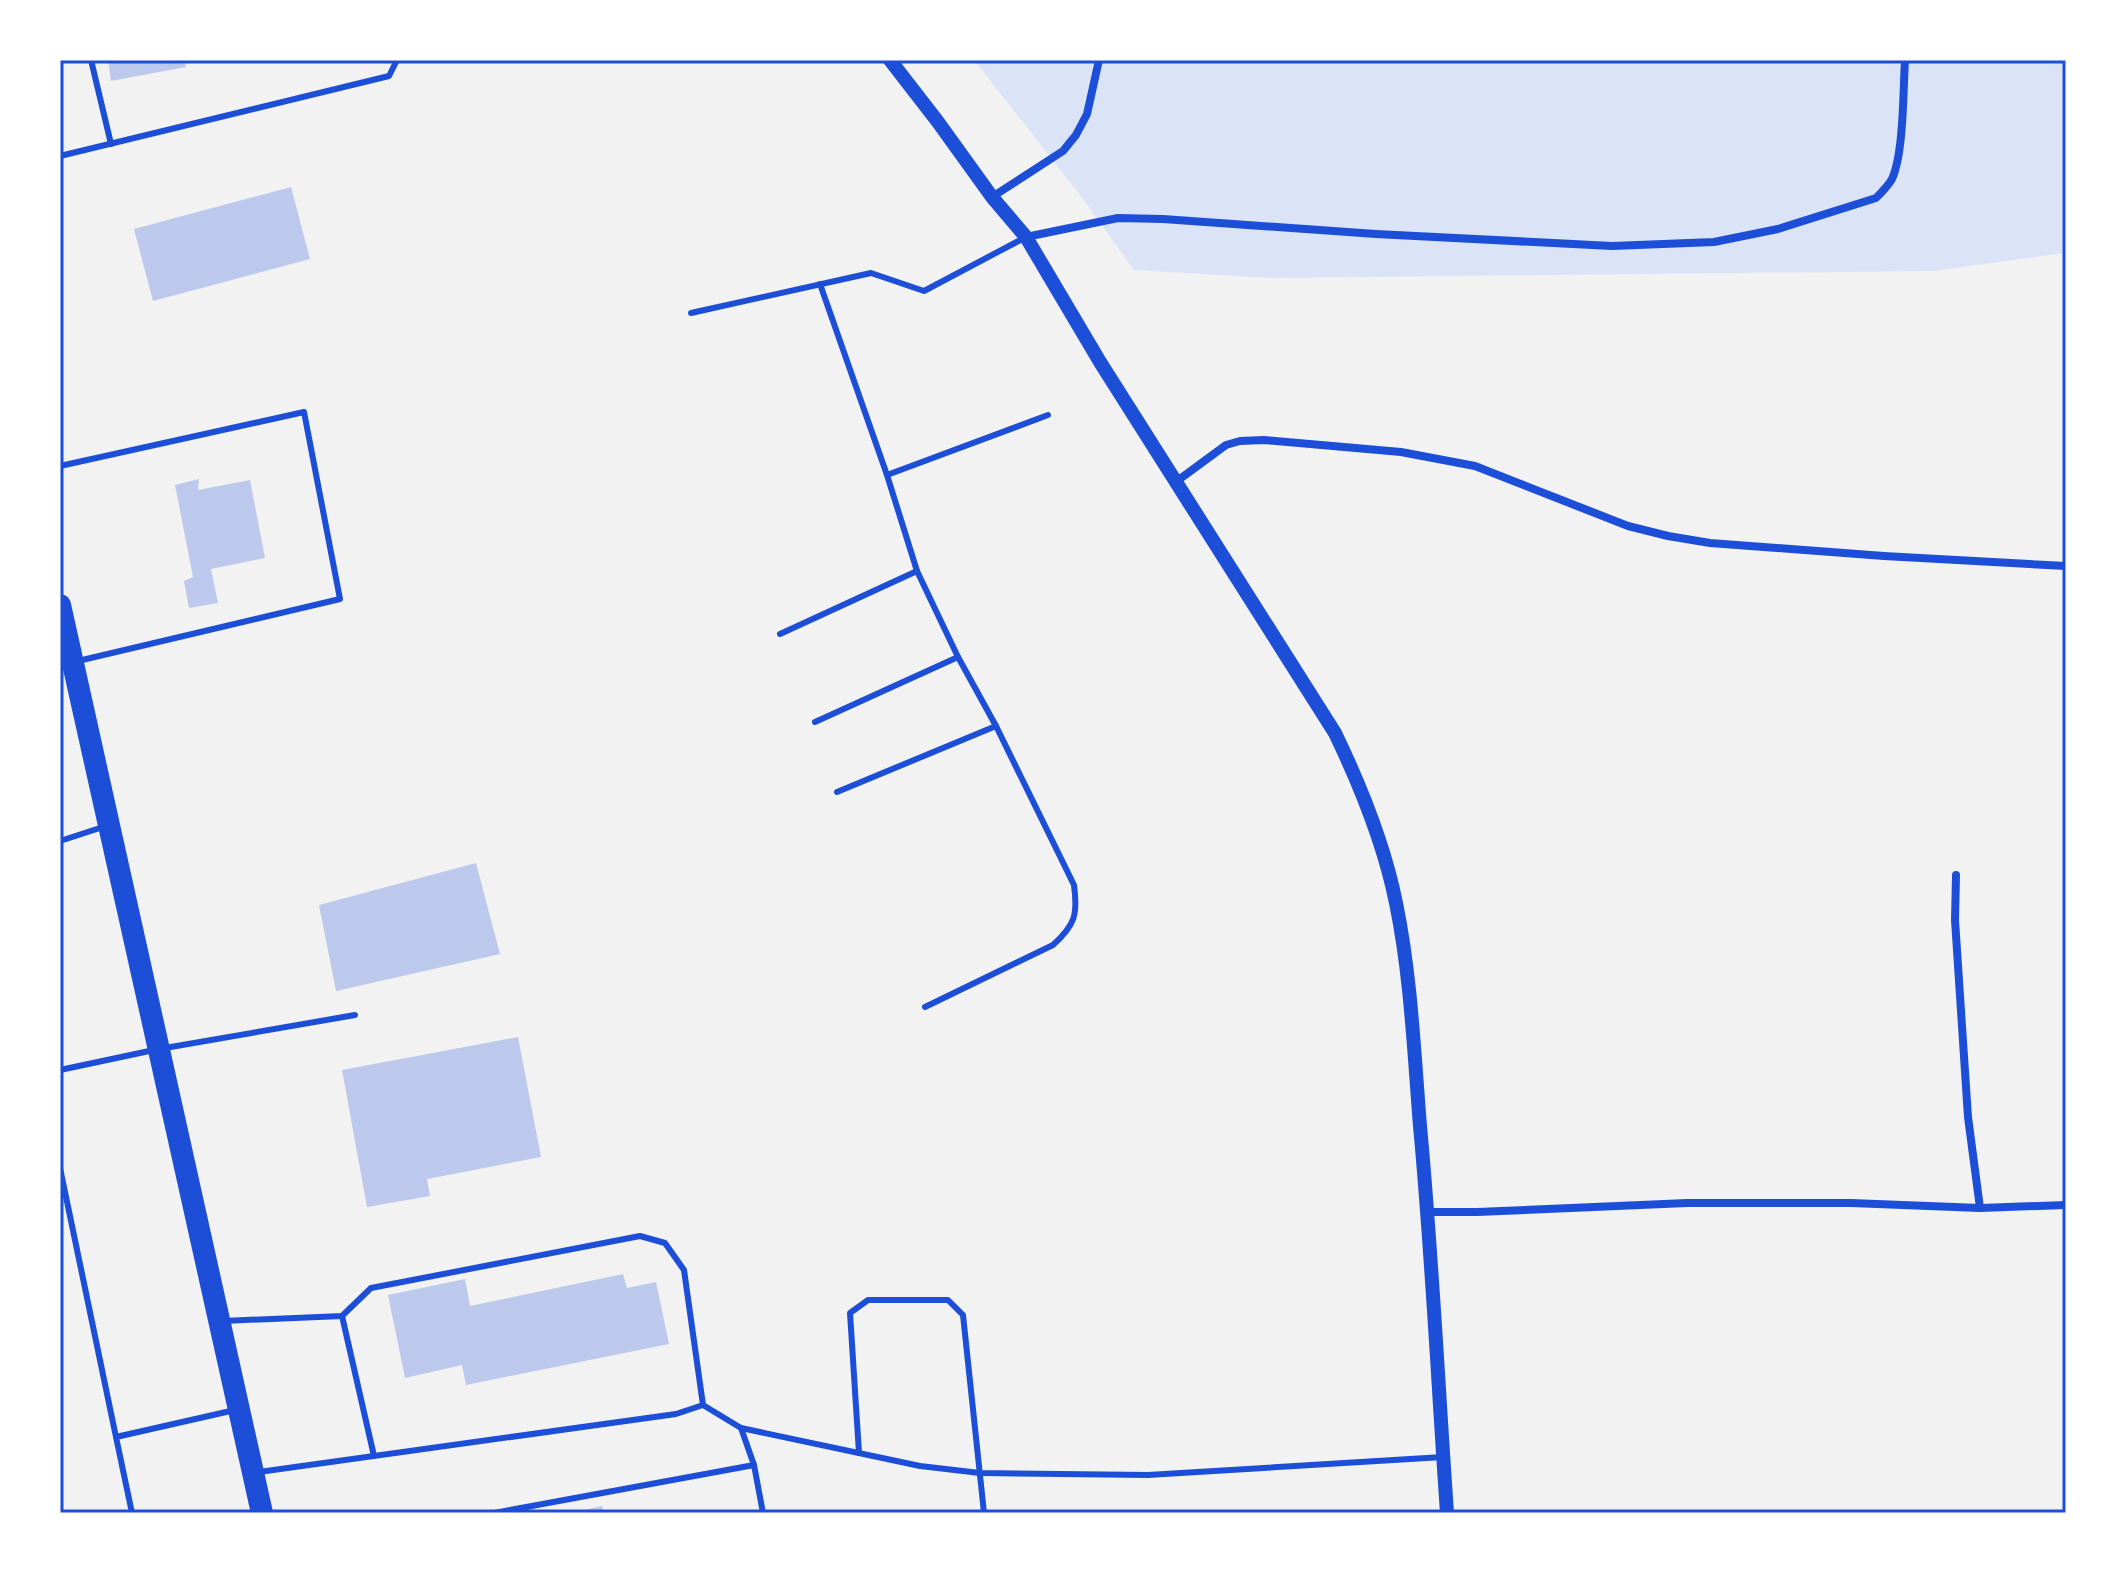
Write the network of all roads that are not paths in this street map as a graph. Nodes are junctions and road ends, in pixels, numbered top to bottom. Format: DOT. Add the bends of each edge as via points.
graph roads {
  1 [pos="91,60"];
  2 [pos="397,60"];
  3 [pos="890,60"];
  4 [pos="1099,60"];
  5 [pos="1905,60"];
  6 [pos="111,144"];
  7 [pos="60,156"];
  8 [pos="992,197"];
  9 [pos="1026,237"];
  10 [pos="820,284"];
  11 [pos="691,313"];
  12 [pos="1048,415"];
  13 [pos="60,466"];
  14 [pos="887,475"];
  15 [pos="1177,481"];
  16 [pos="2066,566"];
  17 [pos="917,571"];
  18 [pos="60,607"];
  19 [pos="780,634"];
  20 [pos="958,657"];
  21 [pos="73,662"];
  22 [pos="815,722"];
  23 [pos="996,726"];
  24 [pos="837,792"];
  25 [pos="109,825"];
  26 [pos="60,841"];
  27 [pos="1956,875"];
  28 [pos="925,1007"];
  29 [pos="355,1015"];
  30 [pos="159,1049"];
  31 [pos="60,1070"];
  32 [pos="60,1168"];
  33 [pos="2066,1205"];
  34 [pos="1980,1208"];
  35 [pos="1428,1212"];
  36 [pos="342,1316"];
  37 [pos="219,1321"];
  38 [pos="703,1405"];
  39 [pos="239,1409"];
  40 [pos="741,1428"];
  41 [pos="116,1437"];
  42 [pos="859,1453"];
  43 [pos="374,1456"];
  44 [pos="1443,1457"];
  45 [pos="754,1465"];
  46 [pos="253,1473"];
  47 [pos="980,1473"];
  48 [pos="132,1513"];
  49 [pos="262,1513"];
  50 [pos="494,1513"];
  51 [pos="763,1513"];
  52 [pos="984,1513"];
  53 [pos="1447,1513"];
  1 -- 6 [label="lane"];
  2 -- 6 [label="lane" via="389,76"];
  3 -- 8 [label="street"];
  4 -- 8 [label="street" via="1087,114 1076,135 1063,151"];
  5 -- 9 [label="street" via="1899,152 1886,188 1876,198 1740,237 1612,246 1118,218"];
  6 -- 7 [label="lane"];
  8 -- 9 [label="street"];
  9 -- 10 [label="lane" via="924,291 871,273"];
  9 -- 15 [label="street"];
  10 -- 11 [label="lane"];
  10 -- 14 [label="lane"];
  12 -- 14 [label="lane"];
  13 -- 21 [label="lane" via="304,412 340,599"];
  14 -- 17 [label="lane"];
  15 -- 16 [label="street" via="1226,445 1240,441 1401,452 1475,466 1628,526 1668,536"];
  15 -- 35 [label="street" via="1335,733 1361,787 1396,901 1406,962"];
  17 -- 19 [label="lane"];
  17 -- 20 [label="lane"];
  18 -- 21 [label="highway"];
  20 -- 22 [label="lane"];
  20 -- 23 [label="lane"];
  21 -- 25 [label="highway"];
  23 -- 24 [label="lane"];
  23 -- 28 [label="lane" via="1074,885 1074,920 1053,945"];
  25 -- 26 [label="lane"];
  25 -- 30 [label="highway"];
  27 -- 34 [label="street" via="1968,1117"];
  29 -- 30 [label="lane"];
  30 -- 31 [label="lane"];
  30 -- 37 [label="highway"];
  32 -- 41 [label="lane"];
  33 -- 34 [label="street"];
  34 -- 35 [label="street" via="1687,1203"];
  35 -- 44 [label="street"];
  36 -- 37 [label="lane"];
  36 -- 38 [label="lane" via="371,1288 640,1236 665,1243 684,1270"];
  36 -- 43 [label="lane"];
  37 -- 39 [label="highway"];
  38 -- 40 [label="lane"];
  38 -- 43 [label="lane" via="676,1414"];
  39 -- 41 [label="lane"];
  39 -- 46 [label="highway"];
  40 -- 42 [label="lane"];
  40 -- 45 [label="lane"];
  41 -- 48 [label="lane"];
  42 -- 47 [label="lane"];
  42 -- 47 [label="lane" via="850,1313 868,1300 948,1300 963,1315"];
  43 -- 46 [label="lane"];
  44 -- 47 [label="lane" via="1148,1475"];
  44 -- 53 [label="street"];
  45 -- 50 [label="lane"];
  45 -- 51 [label="lane"];
  46 -- 49 [label="highway"];
  47 -- 52 [label="lane"];
}
